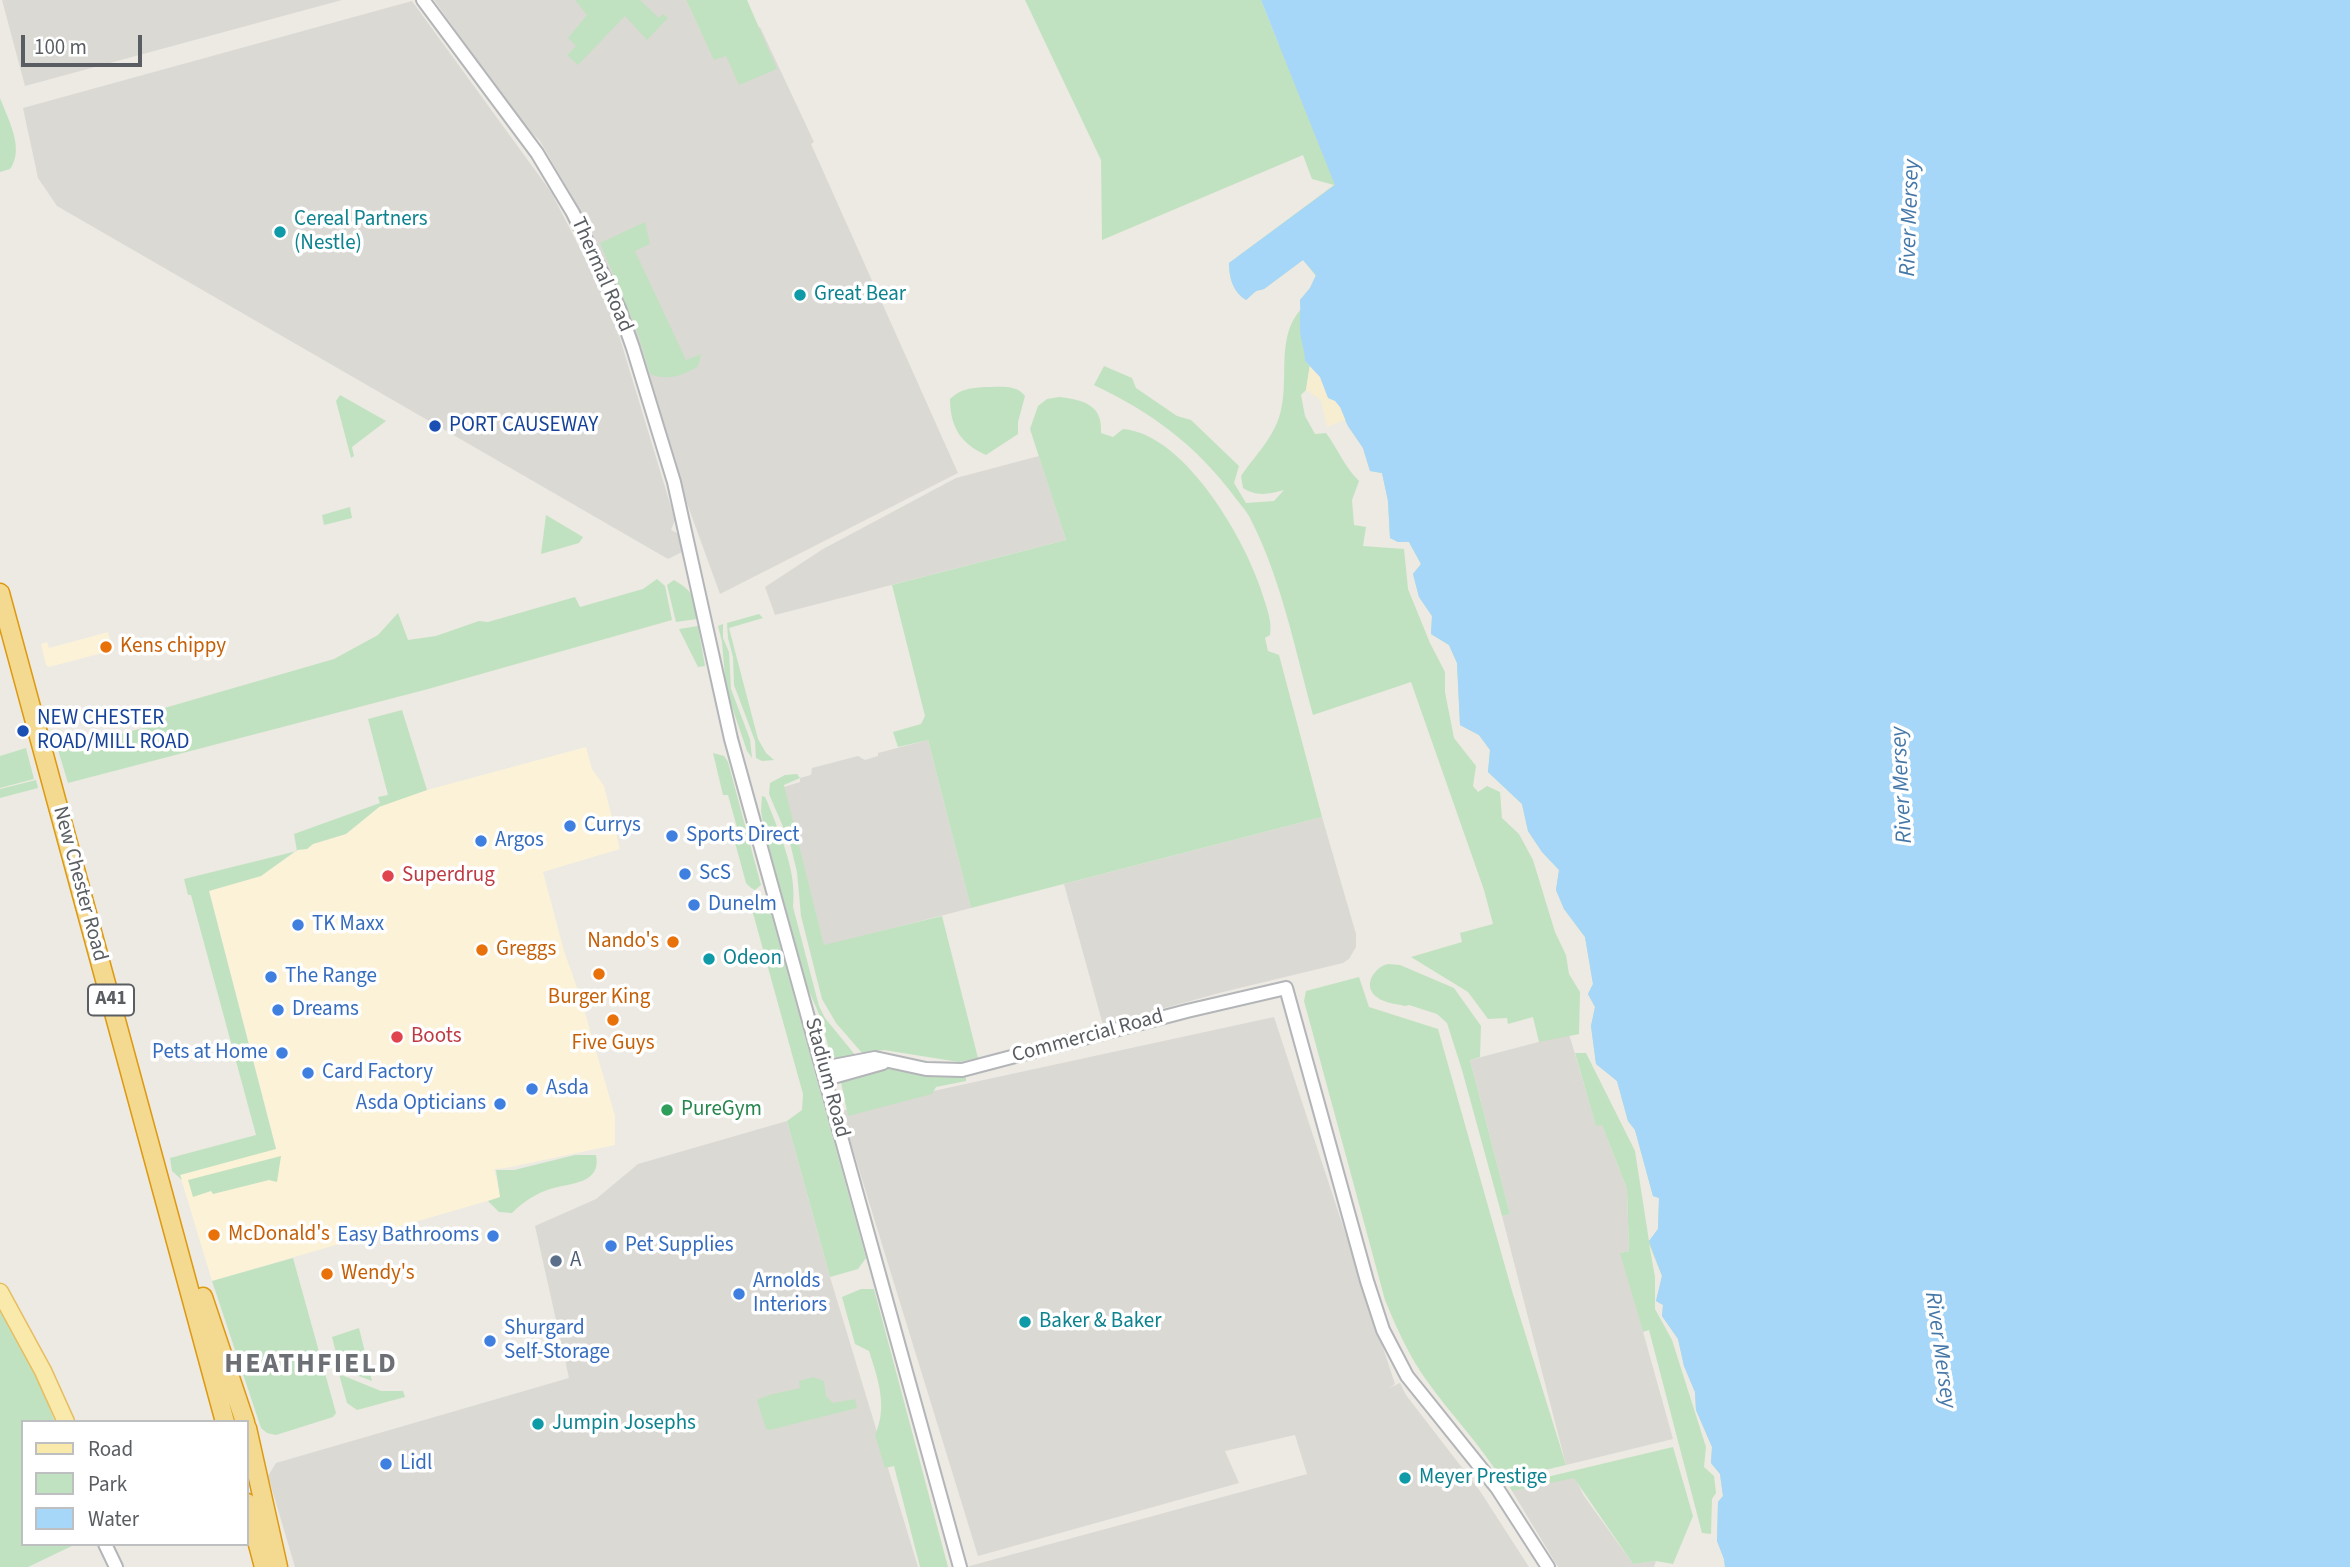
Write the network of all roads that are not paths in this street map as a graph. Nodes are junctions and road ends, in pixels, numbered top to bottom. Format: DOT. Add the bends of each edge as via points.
graph roads {
  1 [pos="422,0"];
  2 [pos="698,587"];
  3 [pos="0,593"];
  4 [pos="824,1074"];
  5 [pos="171,1216"];
  6 [pos="0,1292"];
  7 [pos="220,1347"];
  8 [pos="65,1420"];
  9 [pos="224,1420"];
  10 [pos="233,1420"];
  11 [pos="244,1420"];
  12 [pos="248,1432"];
  13 [pos="253,1454"];
  14 [pos="248,1506"];
  15 [pos="106,1546"];
  16 [pos="116,1567"];
  17 [pos="266,1567"];
  18 [pos="278,1567"];
  19 [pos="960,1567"];
  20 [pos="1548,1567"];
  1 -- 2 [label="street, Thermal Road" via="537,153 573,213 619,308 674,482"];
  2 -- 4 [label="street, Stadium Road" via="731,739"];
  3 -- 5 [label="highway, New Chester Road / A41"];
  4 -- 19 [label="street, Stadium Road"];
  4 -- 20 [label="street, Commercial Road" via="889,1061 962,1070 1286,988 1383,1330 1407,1376 1497,1488"];
  5 -- 7 [label="highway, New Chester Road / A41"];
  5 -- 9 [label="highway, New Chester Road / A41"];
  6 -- 8 [label="main road"];
  7 -- 10 [label="highway" via="223,1383"];
  7 -- 11 [label="highway, New Chester Road / A41"];
  12 -- 13 [label="highway"];
  13 -- 17 [label="highway" via="248,1469 266,1544"];
  13 -- 18 [label="highway"];
  14 -- 17 [label="highway"];
  15 -- 16 [label="street"];
}
